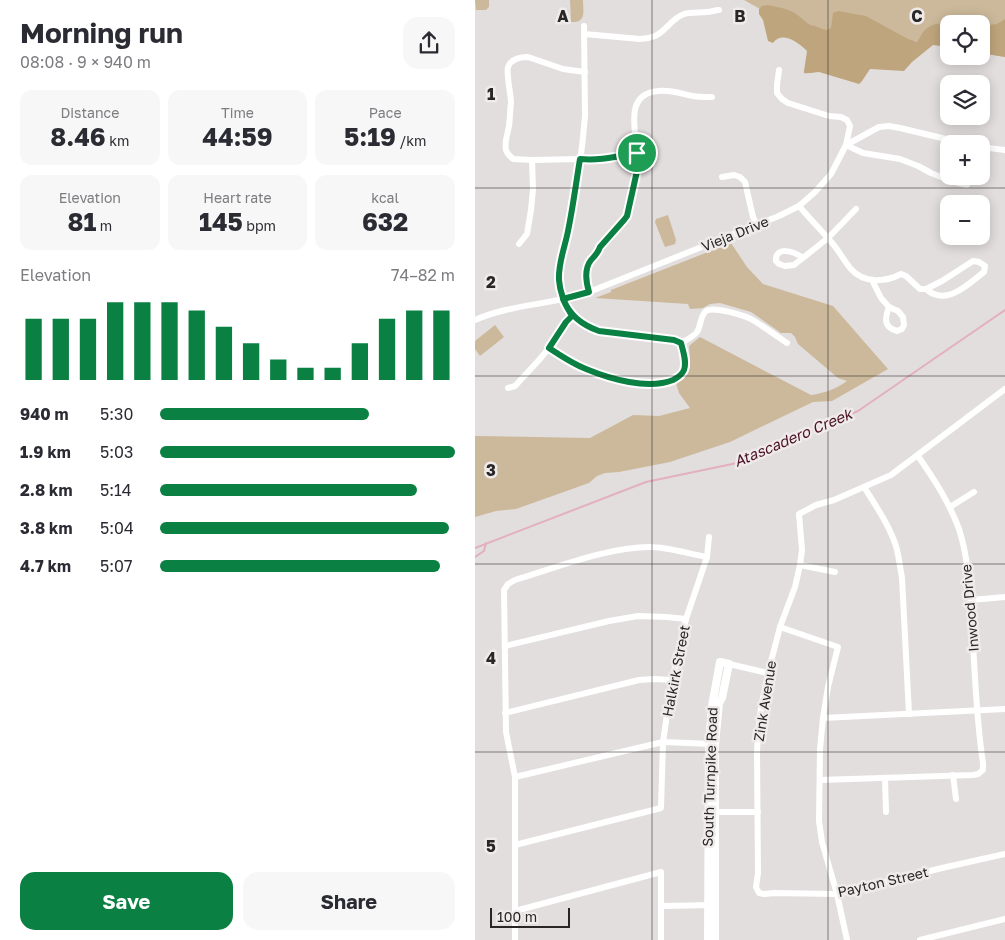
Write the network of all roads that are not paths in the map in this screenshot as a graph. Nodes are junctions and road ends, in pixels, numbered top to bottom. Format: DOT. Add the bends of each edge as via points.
graph roads {
  1 [pos="719,10"];
  2 [pos="584,26"];
  3 [pos="584,34"];
  4 [pos="779,70"];
  5 [pos="585,72"];
  6 [pos="712,97"];
  7 [pos="940,138"];
  8 [pos="846,145"];
  9 [pos="990,148"];
  10 [pos="1005,150"];
  11 [pos="637,153"];
  12 [pos="580,159"];
  13 [pos="532,160"];
  14 [pos="722,177"];
  15 [pos="940,177"];
  16 [pos="799,206"];
  17 [pos="856,209"];
  18 [pos="757,225"];
  19 [pos="827,238"];
  20 [pos="519,244"];
  21 [pos="806,255"];
  22 [pos="872,280"];
  23 [pos="926,289"];
  24 [pos="589,292"];
  25 [pos="563,299"];
  26 [pos="889,307"];
  27 [pos="572,316"];
  28 [pos="476,319"];
  29 [pos="681,343"];
  30 [pos="787,343"];
  31 [pos="549,348"];
  32 [pos="508,388"];
  33 [pos="1005,389"];
  34 [pos="918,456"];
  35 [pos="864,487"];
  36 [pos="974,492"];
  37 [pos="950,507"];
  38 [pos="709,538"];
  39 [pos="707,557"];
  40 [pos="800,565"];
  41 [pos="835,572"];
  42 [pos="1005,597"];
  43 [pos="971,600"];
  44 [pos="686,619"];
  45 [pos="780,627"];
  46 [pos="505,646"];
  47 [pos="729,664"];
  48 [pos="768,673"];
  49 [pos="672,680"];
  50 [pos="1005,709"];
  51 [pos="977,711"];
  52 [pos="505,712"];
  53 [pos="909,714"];
  54 [pos="823,718"];
  55 [pos="663,742"];
  56 [pos="712,744"];
  57 [pos="982,771"];
  58 [pos="989,774"];
  59 [pos="953,775"];
  60 [pos="515,777"];
  61 [pos="885,778"];
  62 [pos="820,780"];
  63 [pos="955,799"];
  64 [pos="712,812"];
  65 [pos="758,812"];
  66 [pos="887,812"];
  67 [pos="515,845"];
  68 [pos="1005,854"];
  69 [pos="759,892"];
  70 [pos="837,894"];
  71 [pos="711,905"];
  72 [pos="662,906"];
  73 [pos="515,911"];
  74 [pos="1005,918"];
  75 [pos="661,939"];
  76 [pos="515,940"];
  77 [pos="653,940"];
  78 [pos="708,940"];
  79 [pos="715,940"];
  80 [pos="847,940"];
  81 [pos="920,940"];
  1 -- 3 [label="street" via="683,14 656,36 648,38"];
  2 -- 3 [label="street"];
  3 -- 5 [label="street"];
  4 -- 8 [label="street" via="777,93 782,99 847,120 850,126"];
  5 -- 12 [label="street" via="585,116"];
  5 -- 13 [label="street" via="528,57 516,59 509,66 511,105 506,150 513,159"];
  6 -- 11 [label="street" via="659,90 643,96 634,110"];
  7 -- 8 [label="street" via="889,126 873,130"];
  8 -- 15 [label="street" via="869,154 900,159"];
  8 -- 16 [label="street, Vieja Drive" via="831,174"];
  9 -- 10 [label="street"];
  11 -- 12 [label="street"];
  11 -- 24 [label="street" via="637,171 627,216 587,265"];
  12 -- 13 [label="street"];
  12 -- 25 [label="street" via="560,264"];
  13 -- 20 [label="street" via="531,210 527,234"];
  14 -- 18 [label="street" via="740,177 745,182"];
  16 -- 18 [label="street, Vieja Drive"];
  16 -- 19 [label="street"];
  17 -- 19 [label="street"];
  18 -- 24 [label="street, Vieja Drive"];
  19 -- 21 [label="street"];
  19 -- 22 [label="street" via="851,270"];
  22 -- 23 [label="street" via="901,274"];
  22 -- 26 [label="street"];
  23 -- 23 [label="street" via="973,261 985,266 984,272 948,296 930,294"];
  24 -- 25 [label="street, Vieja Drive"];
  25 -- 27 [label="street"];
  25 -- 28 [label="street, Vieja Drive"];
  27 -- 29 [label="street" via="599,331"];
  27 -- 31 [label="street"];
  29 -- 30 [label="street" via="695,334 702,316 711,309 749,318"];
  29 -- 31 [label="street" via="684,371 677,378 658,384 601,375"];
  31 -- 32 [label="street" via="515,386"];
  33 -- 34 [label="street"];
  34 -- 35 [label="street" via="891,475"];
  34 -- 37 [label="street, Inwood Drive"];
  35 -- 40 [label="street, Zink Avenue" via="799,514"];
  35 -- 53 [label="street" via="891,533 900,564"];
  36 -- 37 [label="street"];
  37 -- 43 [label="street, Inwood Drive" via="966,556"];
  38 -- 39 [label="street, Halkirk Street"];
  39 -- 44 [label="street, Halkirk Street"];
  39 -- 46 [label="street" via="651,547 633,548 593,556 515,580 504,590"];
  40 -- 41 [label="street"];
  40 -- 45 [label="street, Zink Avenue"];
  42 -- 43 [label="street"];
  43 -- 51 [label="street, Inwood Drive"];
  44 -- 46 [label="street" via="638,616"];
  44 -- 49 [label="street, Halkirk Street"];
  45 -- 48 [label="street, Zink Avenue"];
  45 -- 54 [label="street" via="840,646"];
  46 -- 52 [label="street"];
  47 -- 48 [label="street"];
  47 -- 56 [label="street, South Turnpike Road" via="720,662 712,706"];
  48 -- 65 [label="street, Zink Avenue" via="758,738"];
  49 -- 52 [label="street" via="639,680"];
  49 -- 55 [label="street, Halkirk Street"];
  50 -- 51 [label="street"];
  51 -- 53 [label="street"];
  51 -- 57 [label="street, Inwood Drive"];
  52 -- 60 [label="street"];
  53 -- 54 [label="street"];
  54 -- 62 [label="street"];
  55 -- 56 [label="street"];
  55 -- 60 [label="street"];
  55 -- 67 [label="street, Halkirk Street" via="661,808"];
  56 -- 64 [label="street, South Turnpike Road"];
  57 -- 58 [label="street"];
  57 -- 59 [label="street" via="973,775"];
  59 -- 61 [label="street"];
  59 -- 63 [label="street"];
  60 -- 67 [label="street"];
  61 -- 62 [label="street"];
  61 -- 66 [label="street"];
  62 -- 70 [label="street" via="822,842"];
  64 -- 65 [label="street"];
  64 -- 71 [label="street, South Turnpike Road"];
  65 -- 69 [label="street, Zink Avenue" via="756,888"];
  67 -- 73 [label="street"];
  68 -- 70 [label="street, Payton Street"];
  69 -- 70 [label="street, Payton Street"];
  70 -- 80 [label="street"];
  71 -- 72 [label="street"];
  71 -- 78 [label="street, South Turnpike Road"];
  71 -- 79 [label="street, South Turnpike Road"];
  72 -- 73 [label="street" via="661,872"];
  72 -- 75 [label="street"];
  73 -- 76 [label="street"];
  74 -- 81 [label="street"];
  75 -- 77 [label="street"];
}
